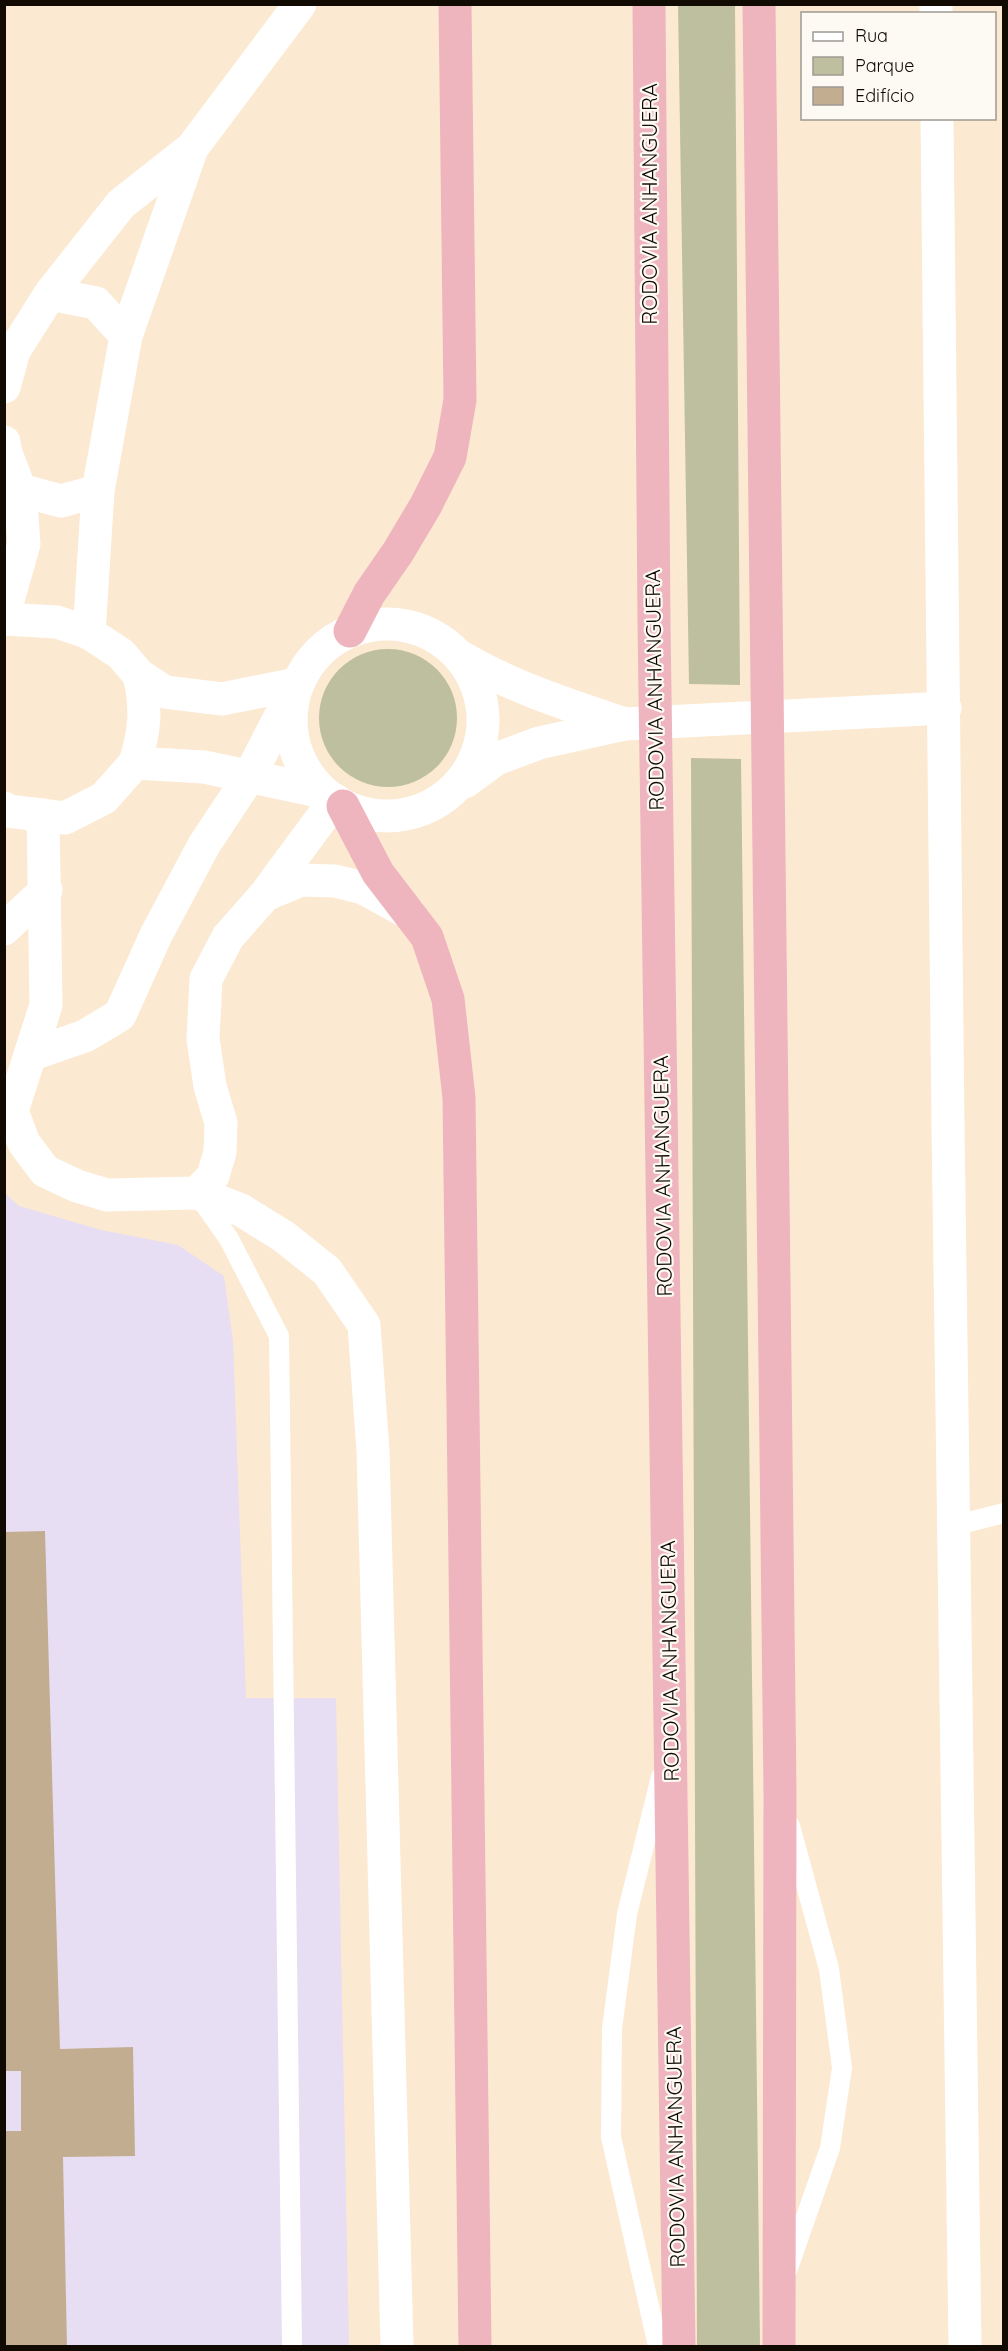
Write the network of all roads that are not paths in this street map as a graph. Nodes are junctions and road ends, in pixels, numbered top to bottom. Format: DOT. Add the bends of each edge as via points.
graph roads {
  1 [pos="300,4"];
  2 [pos="455,4"];
  3 [pos="649,4"];
  4 [pos="759,4"];
  5 [pos="937,120"];
  6 [pos="192,148"];
  7 [pos="51,294"];
  8 [pos="126,336"];
  9 [pos="4,387"];
  10 [pos="4,442"];
  11 [pos="20,490"];
  12 [pos="98,490"];
  13 [pos="4,614"];
  14 [pos="4,619"];
  15 [pos="350,631"];
  16 [pos="89,633"];
  17 [pos="459,656"];
  18 [pos="139,675"];
  19 [pos="297,684"];
  20 [pos="945,708"];
  21 [pos="625,724"];
  22 [pos="135,763"];
  23 [pos="249,777"];
  24 [pos="454,790"];
  25 [pos="334,799"];
  26 [pos="4,808"];
  27 [pos="43,815"];
  28 [pos="46,890"];
  29 [pos="265,895"];
  30 [pos="409,913"];
  31 [pos="4,929"];
  32 [pos="20,1061"];
  33 [pos="8,1110"];
  34 [pos="197,1193"];
  35 [pos="1004,1514"];
  36 [pos="954,1526"];
  37 [pos="671,1734"];
  38 [pos="780,1792"];
  39 [pos="778,2296"];
  40 [pos="292,2346"];
  41 [pos="397,2346"];
  42 [pos="475,2346"];
  43 [pos="658,2346"];
  44 [pos="679,2346"];
  45 [pos="779,2346"];
  46 [pos="965,2346"];
  1 -- 6 [label="street"];
  2 -- 15 [label="highway" via="460,400 450,457 399,552 369,594"];
  3 -- 37 [label="highway, RODOVIA ANHANGUERA"];
  4 -- 38 [label="highway"];
  5 -- 20 [label="street"];
  6 -- 7 [label="street" via="121,204"];
  6 -- 8 [label="street"];
  7 -- 8 [label="street" via="96,303"];
  7 -- 9 [label="street" via="14,351"];
  8 -- 12 [label="street"];
  10 -- 11 [label="street"];
  11 -- 12 [label="street" via="61,501"];
  11 -- 13 [label="street" via="24,544"];
  12 -- 16 [label="street"];
  14 -- 16 [label="street" via="57,622"];
  15 -- 17 [label="street" via="379,624 409,626 436,637"];
  15 -- 19 [label="street" via="328,644 310,662"];
  16 -- 18 [label="street" via="121,654"];
  17 -- 21 [label="street" via="493,676"];
  17 -- 24 [label="street" via="476,681 483,729 472,767"];
  18 -- 19 [label="street" via="165,692 222,699"];
  18 -- 22 [label="street" via="145,702 144,735"];
  19 -- 23 [label="street"];
  19 -- 25 [label="street" via="291,713 293,742 304,769"];
  20 -- 21 [label="street"];
  20 -- 36 [label="street"];
  21 -- 24 [label="street" via="539,743 496,759"];
  22 -- 23 [label="street" via="204,767"];
  22 -- 27 [label="street" via="104,798 65,818"];
  23 -- 25 [label="street"];
  23 -- 32 [label="street" via="204,844 120,1015 85,1036"];
  24 -- 25 [label="street" via="429,807 401,816 371,815"];
  25 -- 29 [label="street"];
  25 -- 30 [label="highway" via="378,873"];
  26 -- 27 [label="street"];
  27 -- 28 [label="street"];
  28 -- 31 [label="street"];
  28 -- 32 [label="street" via="46,1005"];
  29 -- 30 [label="street" via="301,880 335,881 363,888"];
  29 -- 34 [label="street" via="228,937 207,979 203,1039 210,1086 221,1123 220,1152 213,1176"];
  30 -- 42 [label="highway" via="427,936 448,999 459,1098"];
  32 -- 33 [label="street"];
  33 -- 34 [label="street" via="24,1143 45,1172 107,1195"];
  34 -- 40 [label="lane" via="229,1239 279,1336"];
  34 -- 41 [label="street" via="241,1210 283,1236 327,1271 364,1325 374,1451"];
  35 -- 36 [label="lane"];
  36 -- 46 [label="street"];
  37 -- 43 [label="lane" via="627,1914 612,2041 611,2137"];
  37 -- 44 [label="highway, RODOVIA ANHANGUERA"];
  38 -- 39 [label="highway"];
  38 -- 39 [label="lane" via="829,1969 842,2068 830,2148"];
  39 -- 45 [label="highway"];
}
